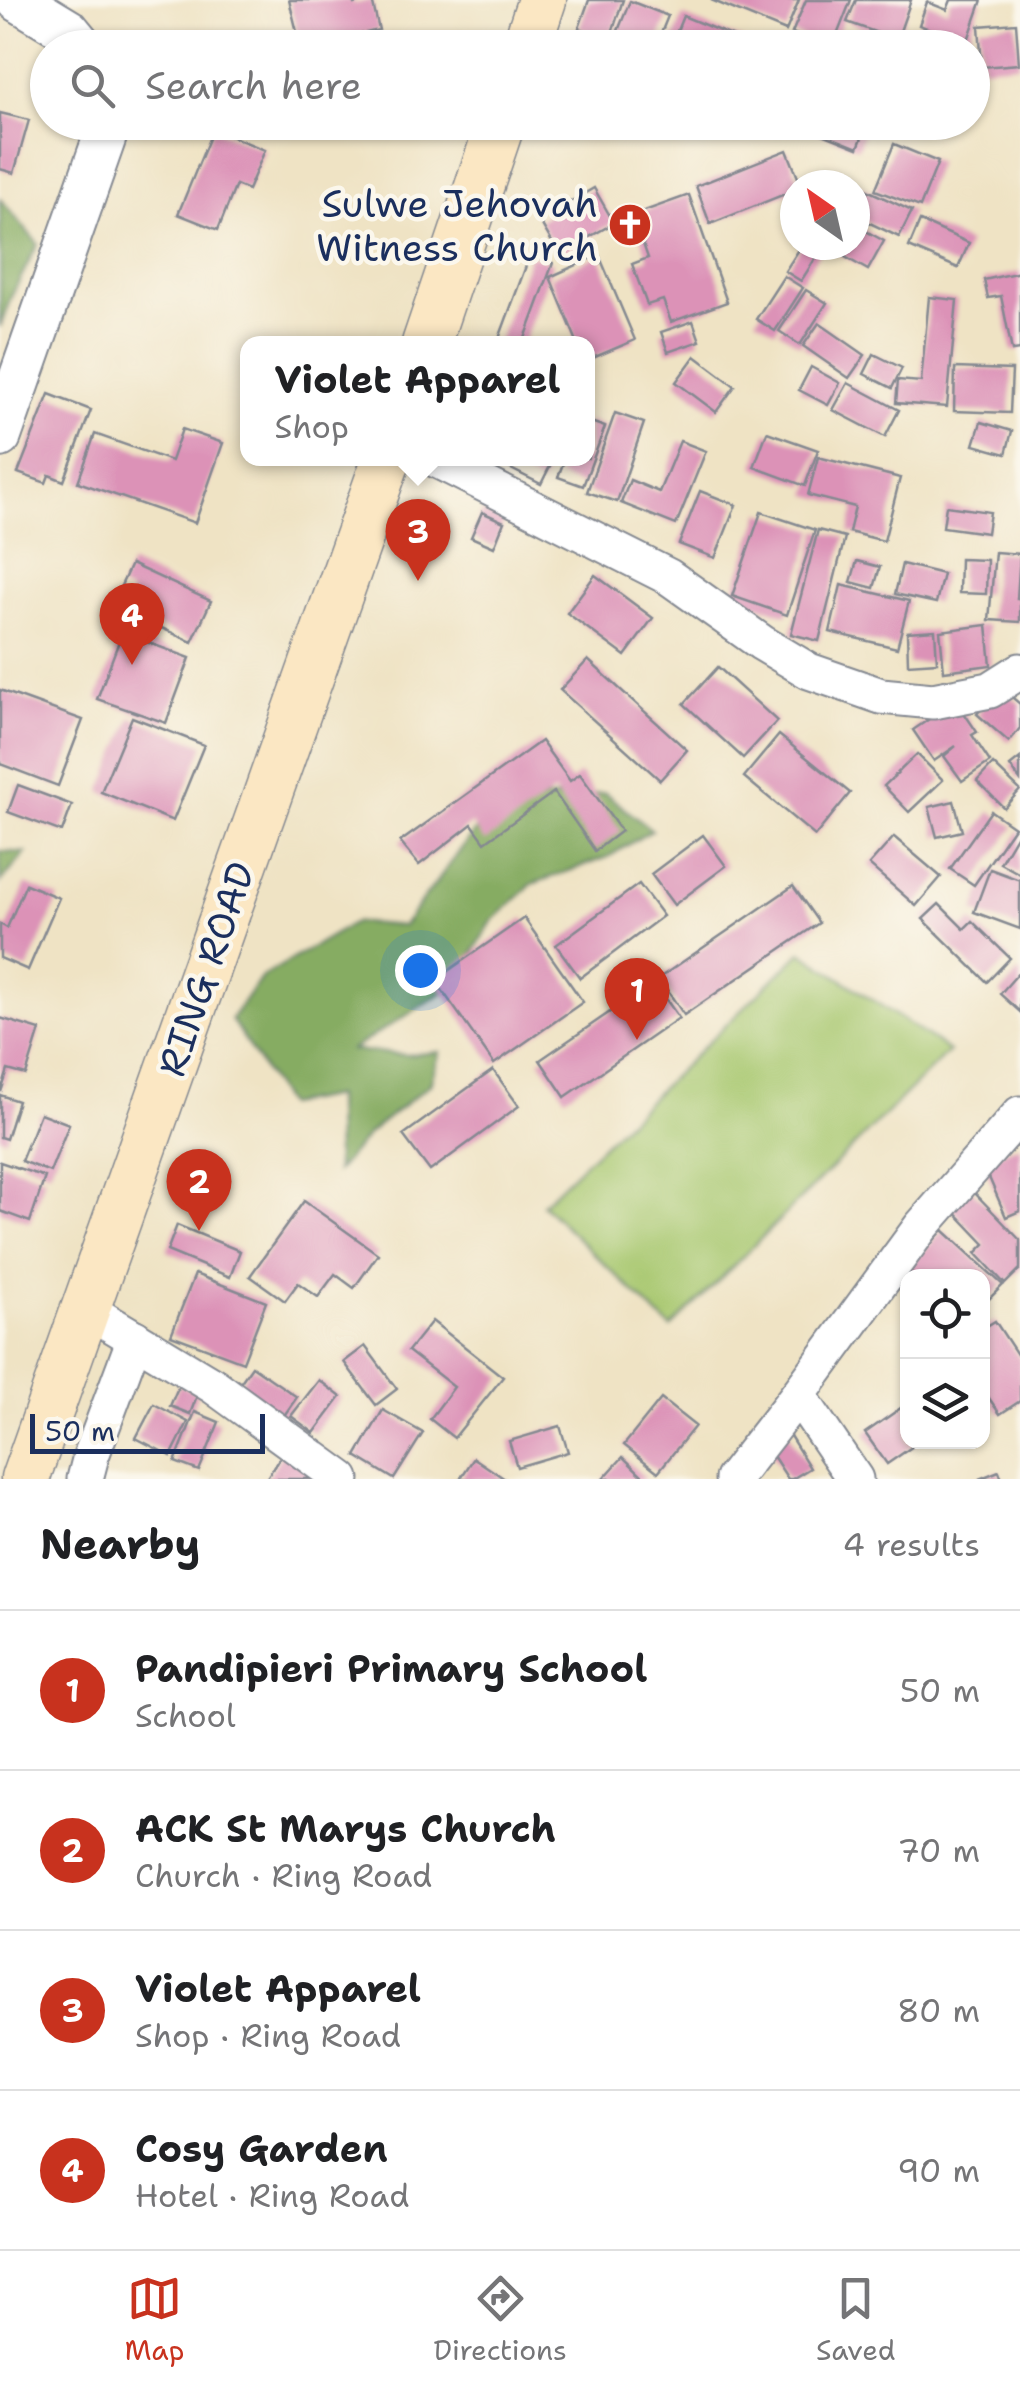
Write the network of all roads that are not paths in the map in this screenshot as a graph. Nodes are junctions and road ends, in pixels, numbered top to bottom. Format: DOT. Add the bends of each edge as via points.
graph roads {
  1 [pos="18,0"];
  2 [pos="542,0"];
  3 [pos="67,30"];
  4 [pos="532,30"];
  5 [pos="104,140"];
  6 [pos="494,140"];
  7 [pos="429,336"];
  8 [pos="0,436"];
  9 [pos="384,466"];
  10 [pos="449,466"];
  11 [pos="1020,671"];
  12 [pos="1020,1114"];
  13 [pos="86,1309"];
  14 [pos="135,1338"];
  15 [pos="798,1395"];
  16 [pos="25,1479"];
  17 [pos="86,1479"];
  18 [pos="342,1479"];
  19 [pos="733,1479"];
  20 [pos="854,1479"];
  1 -- 3 [label="street"];
  2 -- 4 [label="main road"];
  5 -- 8 [label="street"];
  6 -- 7 [label="main road"];
  9 -- 13 [label="main road, RING ROAD"];
  10 -- 11 [label="street" via="669,577 808,672 881,696 934,701 990,690"];
  12 -- 15 [label="street" via="921,1226"];
  13 -- 14 [label="street"];
  13 -- 16 [label="main road, RING ROAD"];
  14 -- 17 [label="street"];
  14 -- 18 [label="street"];
  15 -- 19 [label="street"];
  15 -- 20 [label="street"];
}
